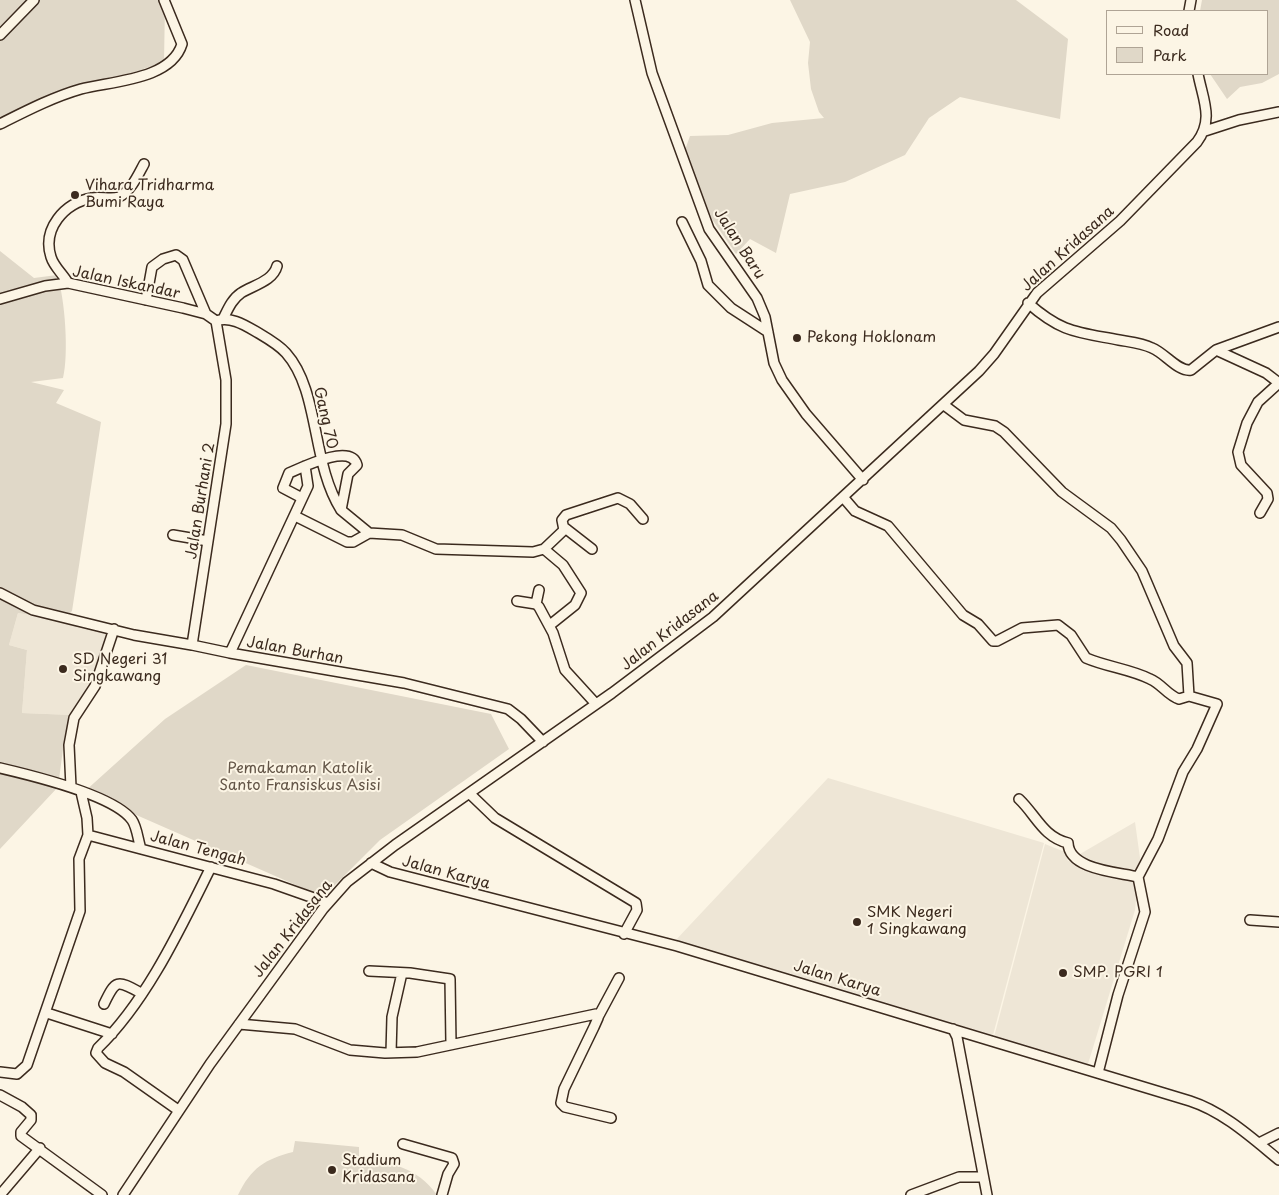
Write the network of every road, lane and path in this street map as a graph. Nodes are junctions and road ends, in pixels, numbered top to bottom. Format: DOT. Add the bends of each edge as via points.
graph roads {
  1 [pos="34,0"];
  2 [pos="164,0"];
  3 [pos="635,0"];
  4 [pos="0,35"];
  5 [pos="1198,75"];
  6 [pos="1279,112"];
  7 [pos="0,124"];
  8 [pos="1205,131"];
  9 [pos="144,164"];
  10 [pos="682,222"];
  11 [pos="277,266"];
  12 [pos="68,283"];
  13 [pos="0,299"];
  14 [pos="146,300"];
  15 [pos="1028,303"];
  16 [pos="206,314"];
  17 [pos="220,320"];
  18 [pos="1279,327"];
  19 [pos="768,332"];
  20 [pos="1216,350"];
  21 [pos="1279,383"];
  22 [pos="944,405"];
  23 [pos="321,460"];
  24 [pos="305,466"];
  25 [pos="862,480"];
  26 [pos="843,497"];
  27 [pos="302,498"];
  28 [pos="341,510"];
  29 [pos="1260,512"];
  30 [pos="295,516"];
  31 [pos="644,519"];
  32 [pos="565,528"];
  33 [pos="369,533"];
  34 [pos="173,535"];
  35 [pos="208,542"];
  36 [pos="544,549"];
  37 [pos="592,550"];
  38 [pos="538,590"];
  39 [pos="0,593"];
  40 [pos="517,601"];
  41 [pos="536,604"];
  42 [pos="550,625"];
  43 [pos="114,629"];
  44 [pos="192,646"];
  45 [pos="230,654"];
  46 [pos="1189,696"];
  47 [pos="596,704"];
  48 [pos="543,742"];
  49 [pos="0,768"];
  50 [pos="71,787"];
  51 [pos="81,792"];
  52 [pos="469,793"];
  53 [pos="1018,799"];
  54 [pos="88,835"];
  55 [pos="140,849"];
  56 [pos="371,863"];
  57 [pos="211,867"];
  58 [pos="1138,877"];
  59 [pos="328,903"];
  60 [pos="1250,920"];
  61 [pos="1279,922"];
  62 [pos="624,934"];
  63 [pos="369,971"];
  64 [pos="402,973"];
  65 [pos="619,978"];
  66 [pos="141,993"];
  67 [pos="104,1004"];
  68 [pos="47,1013"];
  69 [pos="597,1018"];
  70 [pos="239,1024"];
  71 [pos="953,1029"];
  72 [pos="112,1034"];
  73 [pos="452,1044"];
  74 [pos="391,1053"];
  75 [pos="0,1072"];
  76 [pos="1098,1073"];
  77 [pos="0,1095"];
  78 [pos="178,1110"];
  79 [pos="611,1118"];
  80 [pos="1279,1133"];
  81 [pos="1258,1143"];
  82 [pos="403,1144"];
  83 [pos="40,1148"];
  84 [pos="1279,1160"];
  85 [pos="983,1177"];
  86 [pos="0,1195"];
  87 [pos="102,1195"];
  88 [pos="123,1195"];
  89 [pos="442,1195"];
  90 [pos="911,1195"];
  91 [pos="987,1195"];
  1 -- 4 [label="street"];
  2 -- 7 [label="street" via="182,44 180,51 170,60 150,74 82,89 40,104"];
  3 -- 19 [label="street, Jalan Baru" via="649,64 700,210 713,236 758,298"];
  5 -- 8 [label="street" via="1206,113"];
  6 -- 8 [label="street"];
  8 -- 15 [label="street, Jalan Kridasana" via="1139,203"];
  9 -- 12 [label="street" via="124,194 80,202 53,224 49,243 51,259"];
  10 -- 19 [label="street" via="701,261 708,285 731,308"];
  11 -- 17 [label="street" via="272,276 232,302"];
  12 -- 13 [label="street, Jalan Iskandar"];
  12 -- 14 [label="street, Jalan Iskandar"];
  14 -- 16 [label="street, Jalan Iskandar"];
  14 -- 16 [label="street" via="152,267 176,255 183,260"];
  15 -- 20 [label="street" via="1057,326 1087,335 1146,345 1184,370 1192,370"];
  15 -- 22 [label="street, Jalan Kridasana" via="986,364"];
  16 -- 17 [label="street, Jalan Iskandar"];
  17 -- 23 [label="street, Gang 70" via="253,330 286,354 308,396"];
  17 -- 35 [label="street, Jalan Burhani 2" via="226,380 226,424"];
  18 -- 20 [label="street"];
  19 -- 25 [label="street, Jalan Baru" via="774,362 782,380"];
  20 -- 21 [label="street" via="1266,373"];
  21 -- 29 [label="street" via="1258,402 1238,452 1239,463 1267,493 1268,499"];
  22 -- 25 [label="street, Jalan Kridasana"];
  22 -- 46 [label="street" via="964,420 994,426 1004,432 1062,492 1111,528 1142,571 1174,646 1187,663"];
  23 -- 24 [label="street"];
  23 -- 28 [label="street, Gang 70"];
  23 -- 28 [label="street" via="348,455 358,463 348,474"];
  24 -- 27 [label="street, Jalan Burhan" via="308,482"];
  24 -- 27 [label="street" via="289,473 282,486"];
  25 -- 26 [label="street, Jalan Kridasana"];
  26 -- 46 [label="street" via="856,511 888,526 963,615 995,641 1022,628 1058,625 1071,635 1086,658 1151,679 1179,700"];
  26 -- 47 [label="street, Jalan Kridasana" via="713,617"];
  27 -- 30 [label="street, Jalan Burhan"];
  28 -- 33 [label="street"];
  30 -- 33 [label="street" via="347,542"];
  30 -- 45 [label="street, Jalan Burhan"];
  31 -- 32 [label="street" via="625,500 614,498 571,512 562,520"];
  32 -- 36 [label="street"];
  32 -- 37 [label="street"];
  33 -- 36 [label="street" via="402,535 436,549 515,553"];
  34 -- 35 [label="street"];
  35 -- 44 [label="street, Jalan Burhani 2"];
  36 -- 42 [label="street" via="563,565 581,593 575,605"];
  38 -- 41 [label="street"];
  39 -- 43 [label="street" via="33,610"];
  40 -- 41 [label="street"];
  41 -- 42 [label="street"];
  42 -- 47 [label="street" via="565,670"];
  43 -- 44 [label="street"];
  43 -- 50 [label="street" via="95,686 74,718 69,745"];
  44 -- 45 [label="street"];
  45 -- 48 [label="street, Jalan Burhan" via="404,683 508,709"];
  46 -- 58 [label="street" via="1217,704 1183,772 1158,838"];
  47 -- 48 [label="street, Jalan Kridasana"];
  48 -- 52 [label="street, Jalan Kridasana"];
  49 -- 50 [label="street, Jalan Tengah"];
  50 -- 51 [label="street, Jalan Tengah"];
  51 -- 54 [label="street"];
  51 -- 55 [label="street, Jalan Tengah" via="112,805 132,820"];
  52 -- 56 [label="street, Jalan Kridasana"];
  52 -- 62 [label="street" via="495,818 636,903 637,910"];
  53 -- 58 [label="street" via="1041,829 1058,841 1068,843 1072,856 1080,863"];
  54 -- 55 [label="street"];
  54 -- 68 [label="street" via="79,859 80,911"];
  55 -- 57 [label="street, Jalan Tengah"];
  56 -- 59 [label="street, Jalan Kridasana"];
  56 -- 62 [label="street, Jalan Karya" via="390,872"];
  57 -- 59 [label="street, Jalan Tengah"];
  57 -- 66 [label="street"];
  58 -- 76 [label="street" via="1144,912"];
  59 -- 70 [label="street, Jalan Kridasana"];
  60 -- 61 [label="street"];
  62 -- 71 [label="street, Jalan Karya" via="677,946"];
  63 -- 64 [label="street"];
  64 -- 73 [label="street" via="450,979"];
  64 -- 74 [label="street" via="392,1017"];
  65 -- 69 [label="street"];
  66 -- 67 [label="street" via="121,982 113,987"];
  66 -- 72 [label="street"];
  68 -- 72 [label="street"];
  68 -- 75 [label="street" via="25,1070 17,1074"];
  69 -- 73 [label="street" via="594,1014"];
  69 -- 79 [label="street" via="561,1100 566,1107"];
  70 -- 74 [label="street" via="295,1028 350,1050"];
  70 -- 78 [label="street, Jalan Kridasana"];
  71 -- 76 [label="street, Jalan Karya"];
  71 -- 85 [label="street"];
  72 -- 78 [label="street" via="97,1050 101,1060"];
  73 -- 74 [label="street" via="417,1052"];
  76 -- 81 [label="street, Jalan Karya" via="1204,1106"];
  77 -- 83 [label="street" via="29,1112 31,1120 20,1134"];
  78 -- 88 [label="street, Jalan Kridasana"];
  80 -- 81 [label="street"];
  81 -- 84 [label="street, Jalan Karya"];
  82 -- 89 [label="street" via="452,1158 454,1164"];
  83 -- 86 [label="street"];
  83 -- 87 [label="street"];
  85 -- 90 [label="street" via="959,1177"];
  85 -- 91 [label="street"];
}
